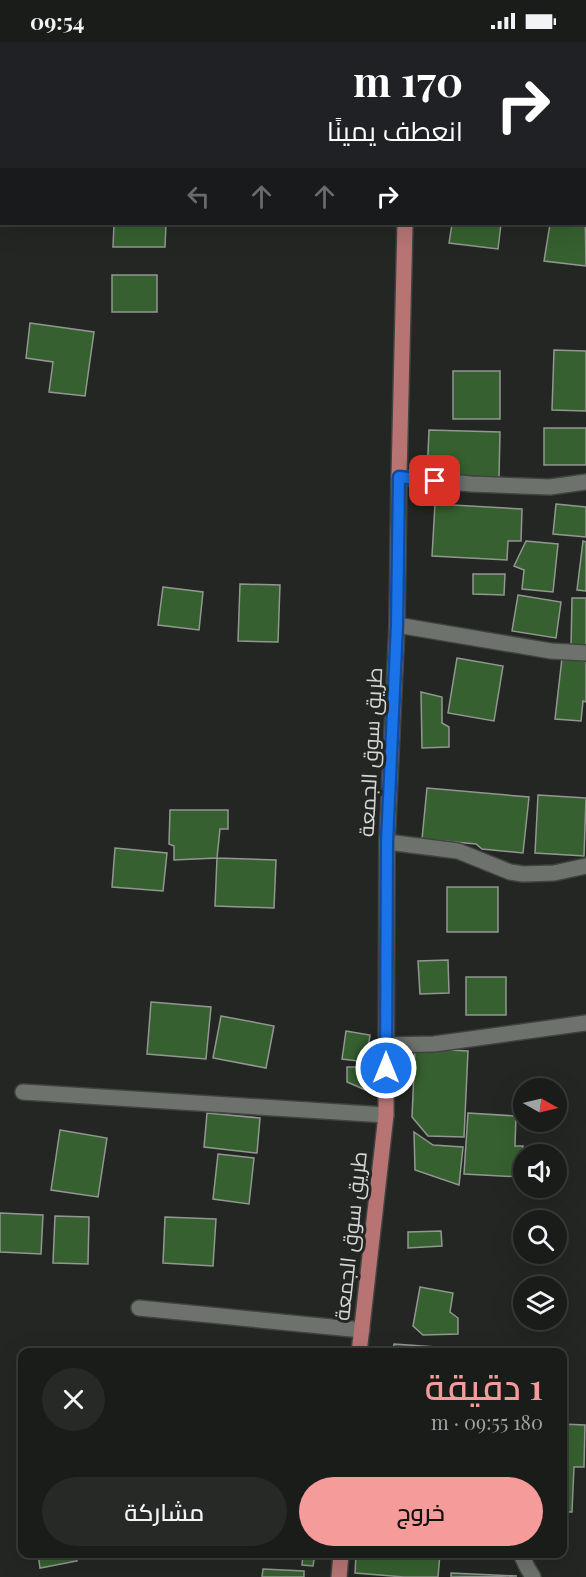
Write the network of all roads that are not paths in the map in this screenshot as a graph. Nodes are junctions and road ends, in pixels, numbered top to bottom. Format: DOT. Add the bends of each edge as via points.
graph roads {
  1 [pos="405,225"];
  2 [pos="399,477"];
  3 [pos="586,482"];
  4 [pos="397,625"];
  5 [pos="586,652"];
  6 [pos="387,842"];
  7 [pos="586,866"];
  8 [pos="586,1023"];
  9 [pos="386,1045"];
  10 [pos="22,1092"];
  11 [pos="386,1115"];
  12 [pos="139,1308"];
  13 [pos="362,1330"];
  14 [pos="360,1348"];
  15 [pos="340,1558"];
  16 [pos="523,1558"];
  17 [pos="339,1577"];
  18 [pos="534,1577"];
  1 -- 2 [label="main road, طريق سوق الجمعة"];
  2 -- 3 [label="street" via="550,487"];
  2 -- 4 [label="main road, طريق سوق الجمعة"];
  4 -- 5 [label="street" via="551,651"];
  4 -- 6 [label="main road, طريق سوق الجمعة"];
  6 -- 7 [label="street" via="458,851 523,874"];
  6 -- 9 [label="main road, طريق سوق الجمعة"];
  8 -- 9 [label="street" via="434,1044"];
  9 -- 11 [label="main road, طريق سوق الجمعة"];
  10 -- 11 [label="street"];
  11 -- 13 [label="main road, طريق سوق الجمعة"];
  12 -- 13 [label="street"];
  13 -- 14 [label="main road, طريق سوق الجمعة"];
  15 -- 17 [label="main road"];
  16 -- 18 [label="street"];
}
